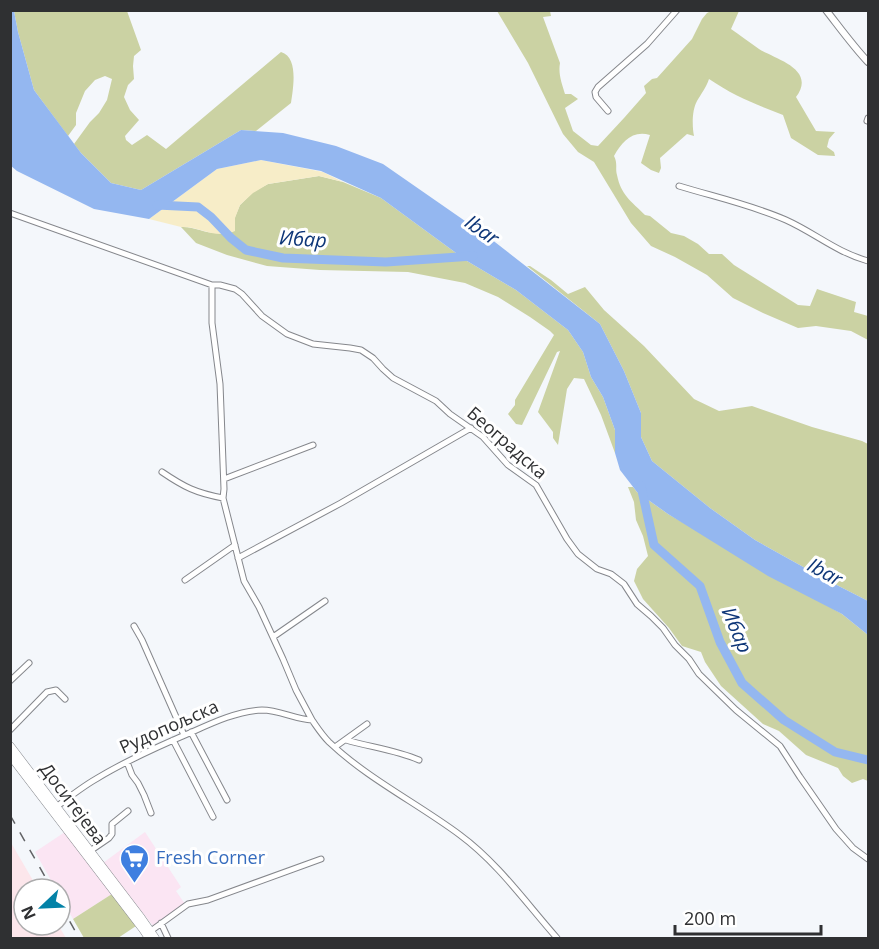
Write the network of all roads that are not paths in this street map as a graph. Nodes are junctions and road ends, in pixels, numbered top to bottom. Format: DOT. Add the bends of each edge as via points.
graph roads {
  1 [pos="677,10"];
  2 [pos="826,10"];
  3 [pos="868,62"];
  4 [pos="608,111"];
  5 [pos="680,186"];
  6 [pos="10,213"];
  7 [pos="868,261"];
  8 [pos="212,285"];
  9 [pos="471,428"];
  10 [pos="313,445"];
  11 [pos="162,472"];
  12 [pos="224,480"];
  13 [pos="223,498"];
  14 [pos="235,545"];
  15 [pos="238,558"];
  16 [pos="185,580"];
  17 [pos="325,601"];
  18 [pos="134,626"];
  19 [pos="273,637"];
  20 [pos="29,663"];
  21 [pos="10,681"];
  22 [pos="65,699"];
  23 [pos="312,720"];
  24 [pos="367,724"];
  25 [pos="10,730"];
  26 [pos="191,732"];
  27 [pos="184,735"];
  28 [pos="173,740"];
  29 [pos="346,740"];
  30 [pos="10,746"];
  31 [pos="335,747"];
  32 [pos="10,755"];
  33 [pos="419,760"];
  34 [pos="127,762"];
  35 [pos="226,800"];
  36 [pos="54,808"];
  37 [pos="129,811"];
  38 [pos="151,813"];
  39 [pos="213,817"];
  40 [pos="90,851"];
  41 [pos="321,859"];
  42 [pos="868,859"];
  43 [pos="161,923"];
  44 [pos="148,934"];
  45 [pos="155,939"];
  46 [pos="168,939"];
  47 [pos="557,939"];
  1 -- 4 [label="street" via="647,44 598,87 596,97"];
  2 -- 3 [label="street"];
  5 -- 7 [label="street" via="772,214 832,247"];
  6 -- 8 [label="street, Београдска"];
  8 -- 9 [label="street, Београдска" via="235,289 287,334 313,344 361,350 393,378 436,401"];
  8 -- 12 [label="street"];
  9 -- 15 [label="street"];
  9 -- 42 [label="street, Београдска" via="508,465 536,485 578,554 624,584 699,674 780,746 836,830"];
  10 -- 12 [label="street"];
  11 -- 13 [label="street" via="197,492"];
  12 -- 13 [label="street"];
  13 -- 14 [label="street"];
  14 -- 15 [label="street"];
  14 -- 16 [label="street"];
  15 -- 19 [label="street" via="244,581"];
  17 -- 19 [label="street"];
  18 -- 27 [label="street"];
  19 -- 23 [label="street"];
  20 -- 21 [label="street"];
  22 -- 25 [label="street" via="56,690 47,692"];
  23 -- 26 [label="street, Рудопољска" via="263,710 213,722"];
  23 -- 31 [label="street"];
  24 -- 29 [label="street"];
  26 -- 27 [label="street, Рудопољска"];
  26 -- 35 [label="street"];
  27 -- 28 [label="street, Рудопољска"];
  28 -- 34 [label="street, Рудопољска"];
  28 -- 39 [label="street"];
  29 -- 31 [label="street"];
  29 -- 33 [label="street"];
  30 -- 36 [label="main road, Доситејева"];
  31 -- 47 [label="street" via="462,836 490,861"];
  32 -- 36 [label="main road, Доситејева"];
  34 -- 36 [label="street, Рудопољска"];
  34 -- 38 [label="street"];
  36 -- 40 [label="main road, Доситејева"];
  36 -- 44 [label="main road, Доситејева"];
  37 -- 40 [label="street" via="112,824 109,838"];
  40 -- 44 [label="main road, Доситејева"];
  41 -- 43 [label="street" via="190,904"];
  43 -- 44 [label="street"];
  43 -- 46 [label="street"];
  44 -- 45 [label="main road, Доситејева"];
}
